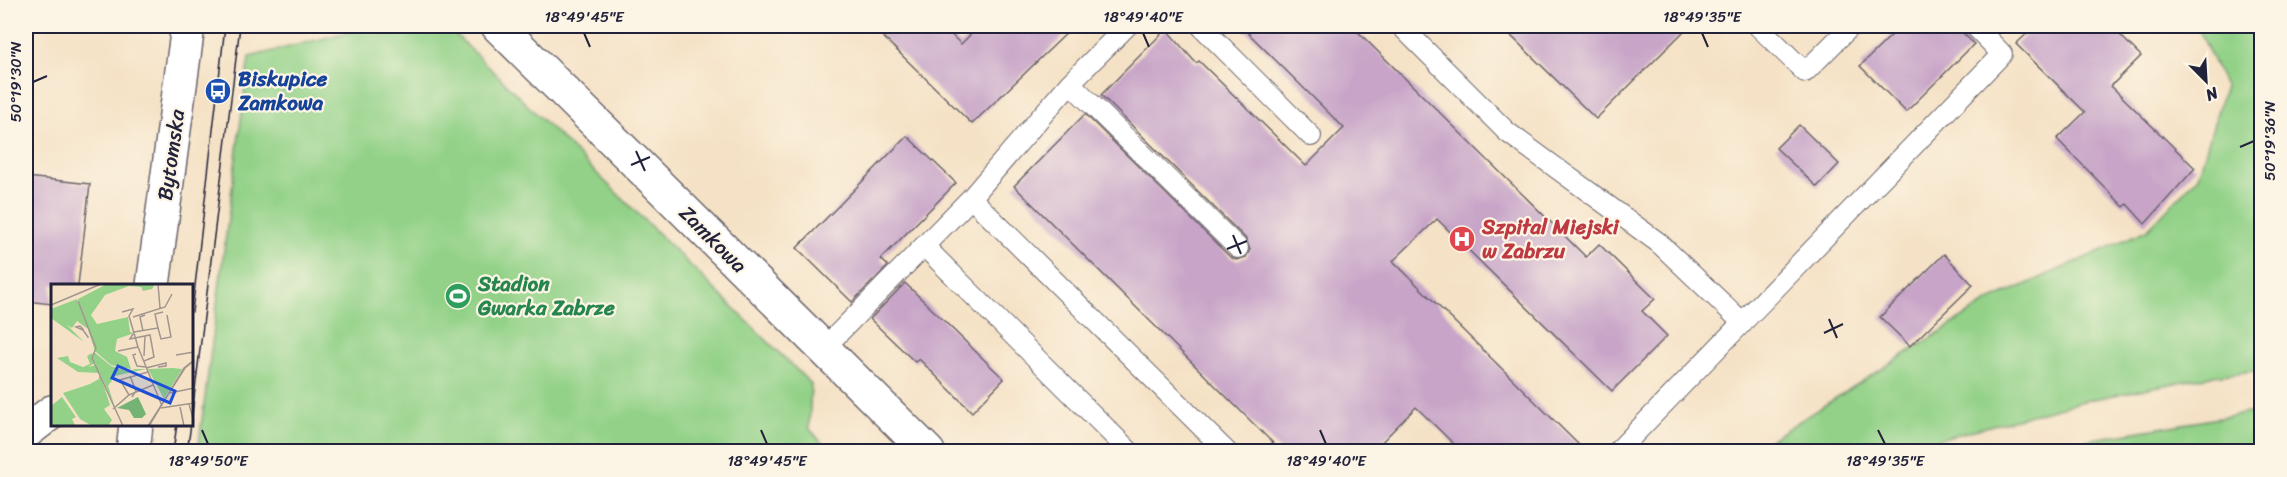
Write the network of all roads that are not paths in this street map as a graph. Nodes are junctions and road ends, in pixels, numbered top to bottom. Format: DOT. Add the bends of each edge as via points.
graph roads {
  1 [pos="188,26"];
  2 [pos="498,26"];
  3 [pos="1127,26"];
  4 [pos="1202,26"];
  5 [pos="1401,26"];
  6 [pos="1758,26"];
  7 [pos="1851,26"];
  8 [pos="1975,26"];
  9 [pos="1070,83"];
  10 [pos="1311,136"];
  11 [pos="970,198"];
  12 [pos="924,246"];
  13 [pos="1239,248"];
  14 [pos="153,284"];
  15 [pos="1743,323"];
  16 [pos="824,348"];
  17 [pos="51,413"];
  18 [pos="136,426"];
  19 [pos="26,432"];
  20 [pos="133,452"];
  21 [pos="928,452"];
  22 [pos="1130,452"];
  23 [pos="1227,452"];
  24 [pos="1617,452"];
  1 -- 14 [label="street, Bytomska"];
  2 -- 16 [label="street, Zamkowa"];
  3 -- 9 [label="lane"];
  4 -- 10 [label="lane"];
  5 -- 15 [label="lane" via="1507,132 1659,243"];
  6 -- 7 [label="lane" via="1804,72"];
  8 -- 15 [label="lane" via="2002,54"];
  9 -- 11 [label="lane"];
  9 -- 13 [label="lane"];
  11 -- 12 [label="lane"];
  11 -- 23 [label="lane"];
  12 -- 16 [label="lane"];
  12 -- 22 [label="lane"];
  15 -- 24 [label="lane"];
  16 -- 21 [label="street, Zamkowa"];
  17 -- 19 [label="street"];
  18 -- 20 [label="street"];
}
